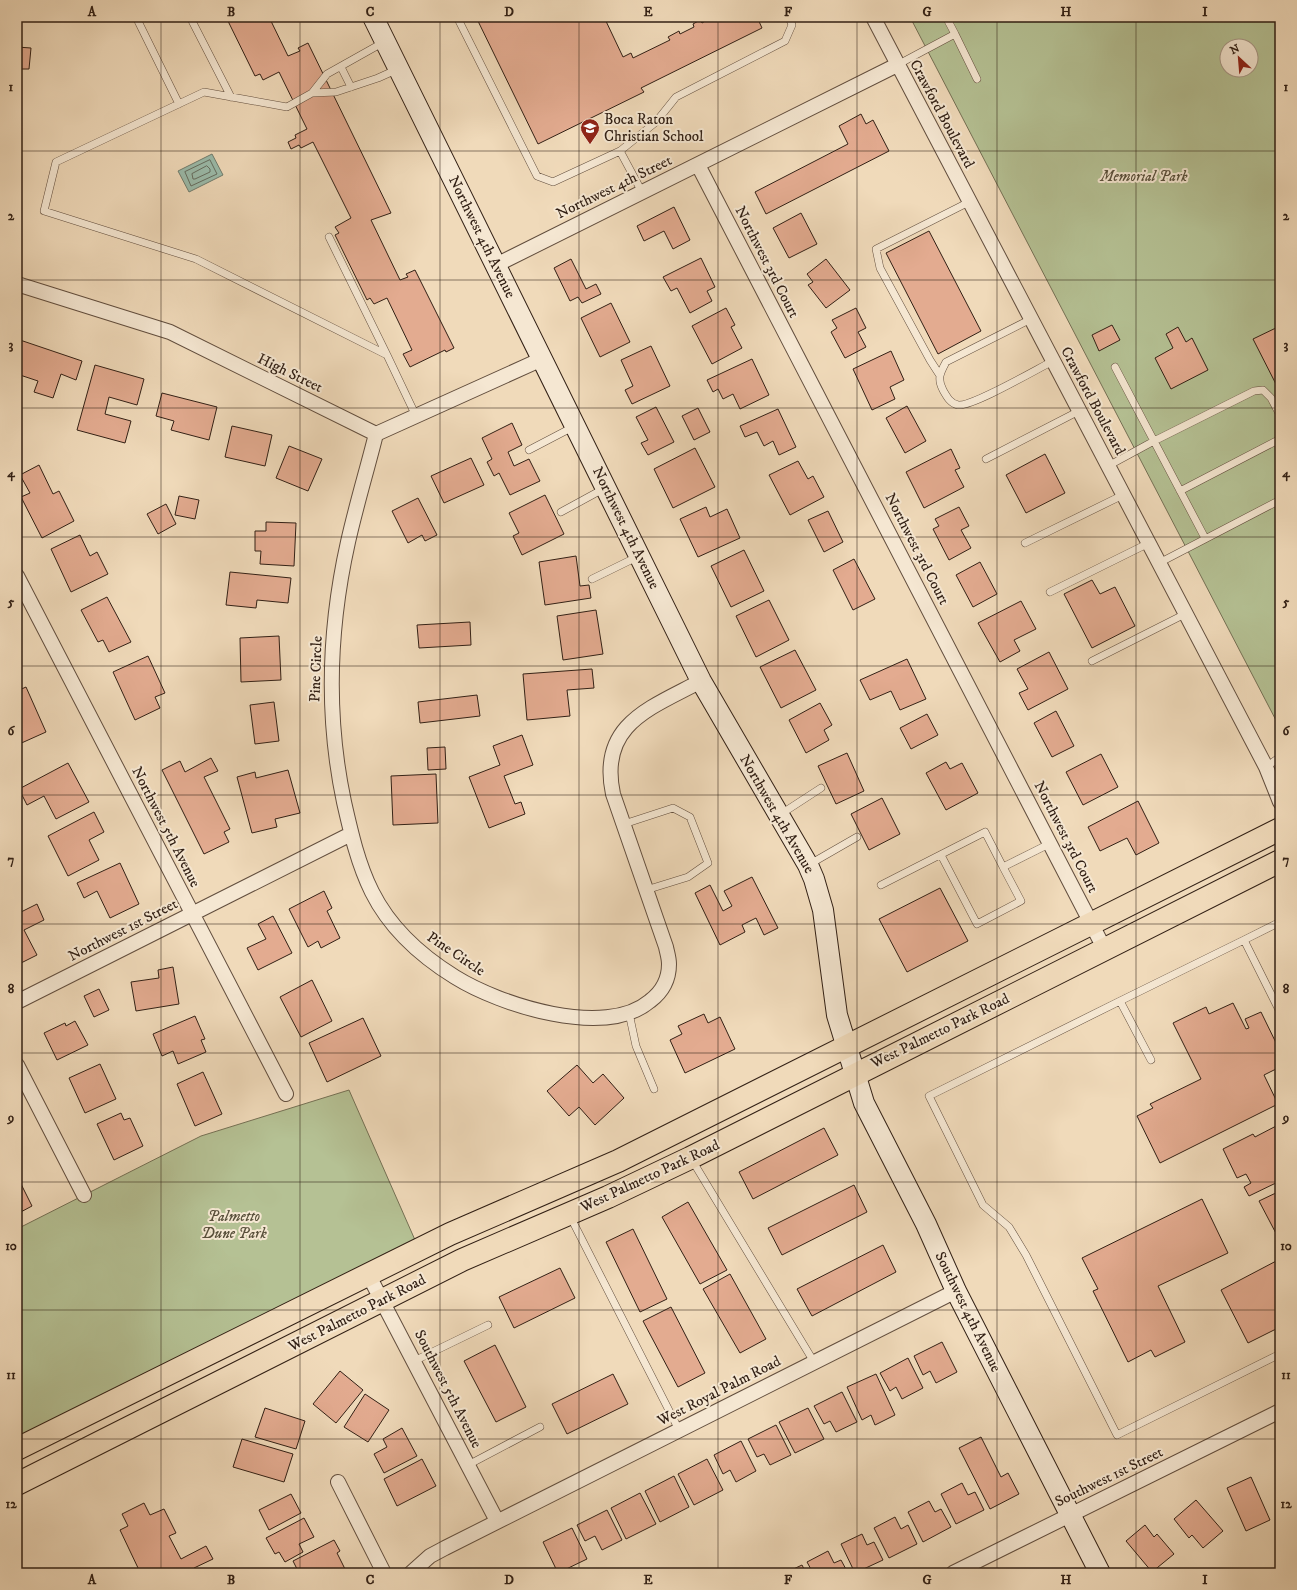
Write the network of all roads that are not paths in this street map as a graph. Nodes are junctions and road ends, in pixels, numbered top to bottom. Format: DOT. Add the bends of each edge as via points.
graph roads {
  1 [pos="136,17"];
  2 [pos="190,17"];
  3 [pos="373,17"];
  4 [pos="457,17"];
  5 [pos="789,17"];
  6 [pos="873,17"];
  7 [pos="946,17"];
  8 [pos="955,34"];
  9 [pos="385,42"];
  10 [pos="897,65"];
  11 [pos="341,67"];
  12 [pos="398,68"];
  13 [pos="977,79"];
  14 [pos="351,87"];
  15 [pos="312,93"];
  16 [pos="231,97"];
  17 [pos="179,104"];
  18 [pos="620,151"];
  19 [pos="698,165"];
  20 [pos="642,192"];
  21 [pos="969,202"];
  22 [pos="329,237"];
  23 [pos="496,265"];
  24 [pos="17,284"];
  25 [pos="1031,319"];
  26 [pos="387,356"];
  27 [pos="542,359"];
  28 [pos="1053,361"];
  29 [pos="1115,368"];
  30 [pos="939,374"];
  31 [pos="1079,411"];
  32 [pos="1280,415"];
  33 [pos="416,416"];
  34 [pos="576,426"];
  35 [pos="376,434"];
  36 [pos="1280,439"];
  37 [pos="1154,441"];
  38 [pos="529,450"];
  39 [pos="986,459"];
  40 [pos="1108,466"];
  41 [pos="606,488"];
  42 [pos="1180,491"];
  43 [pos="1123,495"];
  44 [pos="1280,500"];
  45 [pos="561,512"];
  46 [pos="1205,538"];
  47 [pos="1148,543"];
  48 [pos="1025,544"];
  49 [pos="639,555"];
  50 [pos="1158,562"];
  51 [pos="17,576"];
  52 [pos="592,579"];
  53 [pos="1050,592"];
  54 [pos="1185,614"];
  55 [pos="1092,661"];
  56 [pos="702,681"];
  57 [pos="1280,757"];
  58 [pos="1266,767"];
  59 [pos="821,788"];
  60 [pos="1280,802"];
  61 [pos="779,815"];
  62 [pos="624,824"];
  63 [pos="1280,829"];
  64 [pos="351,834"];
  65 [pos="857,837"];
  66 [pos="1280,840"];
  67 [pos="1051,843"];
  68 [pos="941,855"];
  69 [pos="1280,861"];
  70 [pos="808,865"];
  71 [pos="1003,867"];
  72 [pos="1242,880"];
  73 [pos="881,885"];
  74 [pos="646,890"];
  75 [pos="192,914"];
  76 [pos="1280,922"];
  77 [pos="1092,924"];
  78 [pos="1244,940"];
  79 [pos="1105,950"];
  80 [pos="1120,1001"];
  81 [pos="17,1002"];
  82 [pos="1280,1012"];
  83 [pos="628,1013"];
  84 [pos="846,1046"];
  85 [pos="1151,1060"];
  86 [pos="17,1065"];
  87 [pos="855,1074"];
  88 [pos="654,1089"];
  89 [pos="286,1094"];
  90 [pos="690,1158"];
  91 [pos="84,1195"];
  92 [pos="569,1214"];
  93 [pos="368,1274"];
  94 [pos="956,1291"];
  95 [pos="382,1300"];
  96 [pos="488,1325"];
  97 [pos="1280,1354"];
  98 [pos="414,1362"];
  99 [pos="814,1362"];
  100 [pos="1280,1411"];
  101 [pos="540,1427"];
  102 [pos="679,1430"];
  103 [pos="17,1449"];
  104 [pos="468,1465"];
  105 [pos="338,1482"];
  106 [pos="17,1484"];
  107 [pos="1070,1515"];
  108 [pos="497,1521"];
  109 [pos="384,1573"];
  110 [pos="411,1573"];
  111 [pos="953,1573"];
  112 [pos="1100,1573"];
  1 -- 17 [label="lane"];
  2 -- 16 [label="lane"];
  3 -- 9 [label="street, Northwest 4th Avenue"];
  4 -- 18 [label="lane" via="537,176 553,182"];
  5 -- 18 [label="lane" via="792,25 785,41 676,97 656,122"];
  6 -- 10 [label="street, Crawford Boulevard"];
  7 -- 8 [label="lane"];
  8 -- 10 [label="lane"];
  8 -- 13 [label="lane"];
  9 -- 11 [label="lane"];
  9 -- 12 [label="street, Northwest 4th Avenue"];
  10 -- 19 [label="street, Northwest 4th Street"];
  10 -- 21 [label="street, Crawford Boulevard"];
  11 -- 14 [label="lane"];
  11 -- 15 [label="lane" via="328,74"];
  12 -- 14 [label="lane"];
  12 -- 23 [label="street, Northwest 4th Avenue"];
  14 -- 15 [label="lane" via="336,92"];
  15 -- 16 [label="lane" via="287,107"];
  16 -- 17 [label="lane" via="204,92"];
  17 -- 26 [label="lane" via="56,162 44,211 196,259"];
  18 -- 20 [label="lane"];
  19 -- 20 [label="street, Northwest 4th Street"];
  19 -- 67 [label="street, Northwest 3rd Court"];
  20 -- 23 [label="street, Northwest 4th Street"];
  21 -- 25 [label="street, Crawford Boulevard"];
  21 -- 30 [label="lane" via="876,249 880,268"];
  22 -- 26 [label="lane"];
  23 -- 27 [label="street, Northwest 4th Avenue"];
  24 -- 35 [label="street, High Street" via="170,332"];
  25 -- 28 [label="street, Crawford Boulevard"];
  25 -- 30 [label="lane" via="946,362"];
  26 -- 33 [label="lane"];
  27 -- 33 [label="street"];
  27 -- 34 [label="street, Northwest 4th Avenue"];
  28 -- 30 [label="lane" via="974,402 959,405 949,401 940,384"];
  28 -- 31 [label="street, Crawford Boulevard"];
  29 -- 37 [label="lane"];
  31 -- 39 [label="lane"];
  31 -- 40 [label="street, Crawford Boulevard"];
  32 -- 37 [label="lane" via="1264,390 1254,391"];
  33 -- 35 [label="street"];
  34 -- 38 [label="lane"];
  34 -- 41 [label="street, Northwest 4th Avenue"];
  35 -- 64 [label="street, Pine Circle" via="348,543 333,641 335,746"];
  36 -- 42 [label="lane"];
  37 -- 40 [label="lane"];
  37 -- 42 [label="lane"];
  40 -- 43 [label="street, Crawford Boulevard"];
  41 -- 45 [label="lane"];
  41 -- 49 [label="street, Northwest 4th Avenue"];
  42 -- 46 [label="lane"];
  43 -- 47 [label="street, Crawford Boulevard"];
  43 -- 48 [label="lane"];
  44 -- 46 [label="lane"];
  46 -- 50 [label="lane"];
  47 -- 50 [label="street, Crawford Boulevard"];
  47 -- 53 [label="lane"];
  49 -- 52 [label="lane"];
  49 -- 56 [label="street, Northwest 4th Avenue"];
  50 -- 54 [label="street, Crawford Boulevard"];
  51 -- 75 [label="street, Northwest 5th Avenue"];
  54 -- 55 [label="lane"];
  54 -- 58 [label="street, Crawford Boulevard"];
  56 -- 61 [label="street, Northwest 4th Avenue"];
  56 -- 62 [label="street, Pine Circle" via="633,719 614,746 610,778"];
  57 -- 58 [label="lane"];
  58 -- 60 [label="street, Crawford Boulevard"];
  59 -- 61 [label="lane"];
  61 -- 70 [label="street, Northwest 4th Avenue"];
  62 -- 74 [label="street, Pine Circle"];
  62 -- 74 [label="lane" via="673,808 690,817 708,862 688,877"];
  63 -- 77 [label="main road, West Palmetto Park Road"];
  64 -- 75 [label="street, Northwest 1st Street"];
  64 -- 83 [label="street, Pine Circle" via="366,878 388,918 403,936 455,977 499,999 530,1009 594,1018"];
  65 -- 70 [label="lane"];
  66 -- 72 [label="main road" via="1272,852"];
  67 -- 71 [label="lane"];
  67 -- 77 [label="street, Northwest 3rd Court"];
  68 -- 71 [label="lane" via="985,832"];
  68 -- 71 [label="lane" via="977,924 1021,901"];
  68 -- 73 [label="lane"];
  69 -- 72 [label="main road, West Palmetto Park Road"];
  70 -- 84 [label="street, Northwest 4th Avenue" via="823,910 837,1015"];
  72 -- 79 [label="main road, West Palmetto Park Road"];
  74 -- 83 [label="street, Pine Circle" via="666,947 669,964 666,982 656,996 643,1007"];
  75 -- 81 [label="street, Northwest 1st Street"];
  75 -- 89 [label="street, Northwest 5th Avenue"];
  76 -- 78 [label="lane"];
  77 -- 79 [label="street, Northwest 3rd Court"];
  77 -- 84 [label="main road, West Palmetto Park Road"];
  78 -- 80 [label="lane"];
  78 -- 82 [label="lane"];
  79 -- 87 [label="main road, West Palmetto Park Road"];
  80 -- 85 [label="lane"];
  80 -- 97 [label="lane" via="930,1096 983,1205 1009,1227 1026,1255 1117,1435"];
  83 -- 88 [label="lane" via="636,1046"];
  84 -- 87 [label="street, Southwest 4th Avenue"];
  84 -- 93 [label="main road, West Palmetto Park Road" via="618,1161 499,1212"];
  86 -- 91 [label="street"];
  87 -- 90 [label="main road, West Palmetto Park Road"];
  87 -- 94 [label="street, Southwest 4th Avenue" via="864,1103 926,1224"];
  90 -- 92 [label="main road, West Palmetto Park Road"];
  90 -- 99 [label="lane"];
  92 -- 95 [label="main road, West Palmetto Park Road" via="462,1260"];
  92 -- 102 [label="lane"];
  93 -- 95 [label="street, Southwest 5th Avenue"];
  93 -- 103 [label="main road, West Palmetto Park Road"];
  94 -- 99 [label="street, West Royal Palm Road"];
  94 -- 107 [label="street, Southwest 4th Avenue"];
  95 -- 98 [label="street, Southwest 5th Avenue"];
  95 -- 106 [label="main road, West Palmetto Park Road"];
  96 -- 98 [label="lane"];
  98 -- 104 [label="street, Southwest 5th Avenue"];
  99 -- 102 [label="street, West Royal Palm Road"];
  100 -- 107 [label="street, Southwest 1st Street"];
  101 -- 104 [label="lane"];
  102 -- 108 [label="street, West Royal Palm Road"];
  104 -- 108 [label="street, Southwest 5th Avenue"];
  105 -- 109 [label="street"];
  107 -- 111 [label="street, Southwest 1st Street"];
  107 -- 112 [label="street, Southwest 4th Avenue"];
  108 -- 110 [label="street, West Royal Palm Road" via="430,1556"];
}
